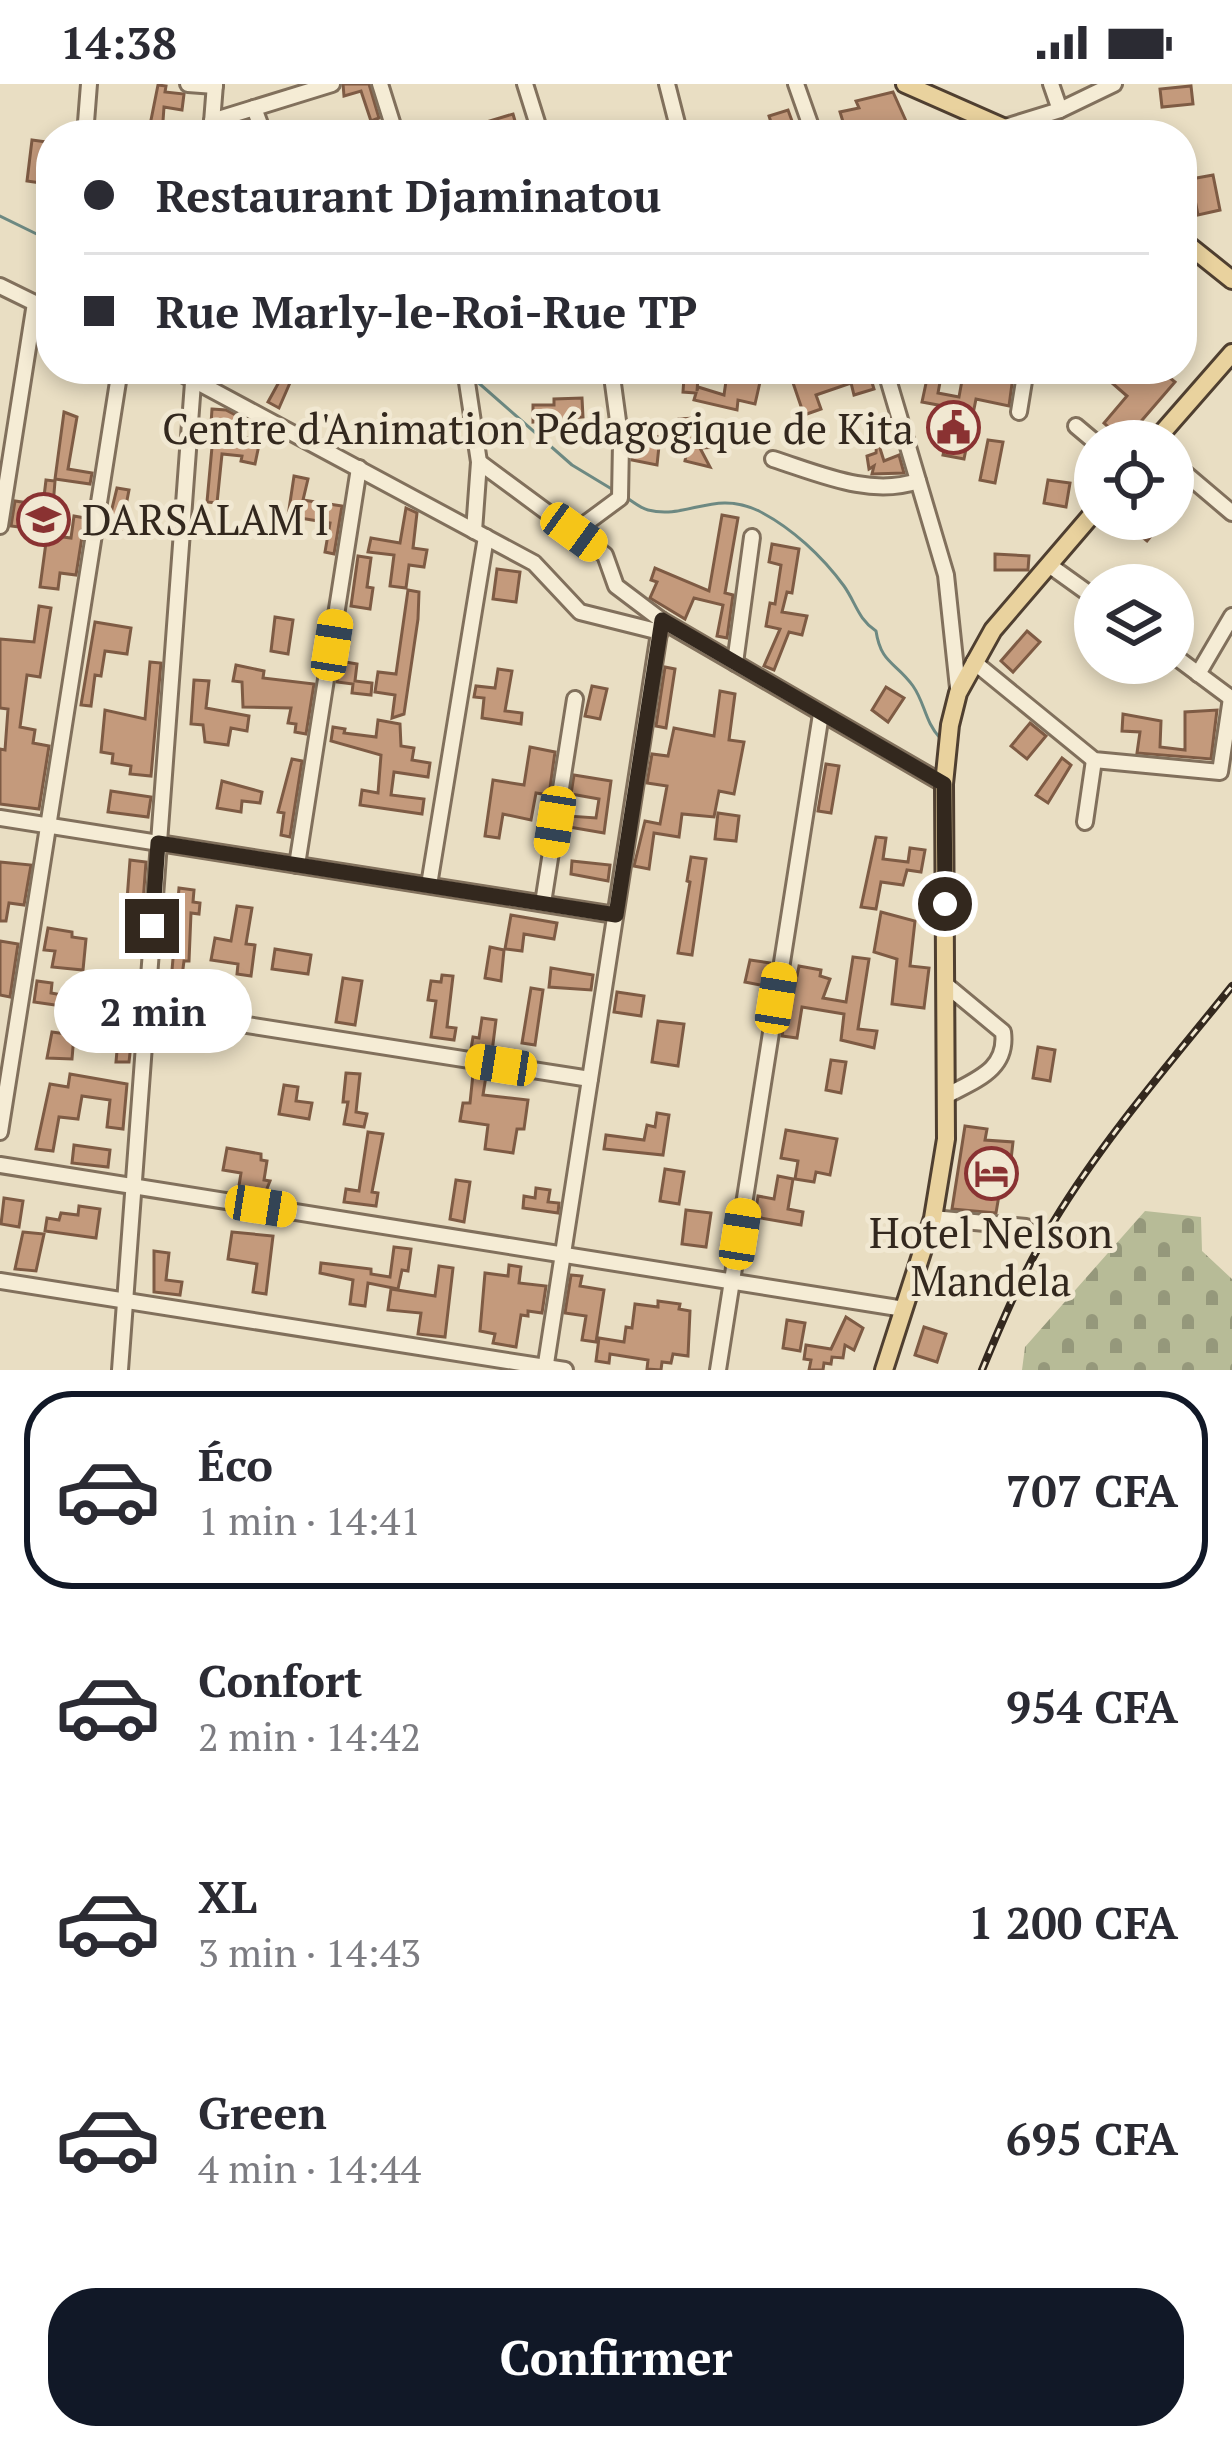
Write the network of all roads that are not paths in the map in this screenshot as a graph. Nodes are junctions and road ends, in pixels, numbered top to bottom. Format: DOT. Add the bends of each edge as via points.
graph roads {
  1 [pos="89,84"];
  2 [pos="188,84"];
  3 [pos="332,84"];
  4 [pos="380,84"];
  5 [pos="525,84"];
  6 [pos="667,84"];
  7 [pos="796,84"];
  8 [pos="905,84"];
  9 [pos="1051,84"];
  10 [pos="1114,84"];
  11 [pos="215,85"];
  12 [pos="254,108"];
  13 [pos="1060,110"];
  14 [pos="86,120"];
  15 [pos="213,120"];
  16 [pos="229,120"];
  17 [pos="258,120"];
  18 [pos="391,120"];
  19 [pos="536,120"];
  20 [pos="676,120"];
  21 [pos="809,120"];
  22 [pos="988,120"];
  23 [pos="1038,120"];
  24 [pos="1197,252"];
  25 [pos="1231,281"];
  26 [pos="0,286"];
  27 [pos="35,303"];
  28 [pos="1232,343"];
  29 [pos="1227,358"];
  30 [pos="118,384"];
  31 [pos="193,384"];
  32 [pos="211,384"];
  33 [pos="467,384"];
  34 [pos="613,384"];
  35 [pos="889,384"];
  36 [pos="1024,384"];
  37 [pos="1019,412"];
  38 [pos="1173,420"];
  39 [pos="772,459"];
  40 [pos="479,462"];
  41 [pos="358,468"];
  42 [pos="918,481"];
  43 [pos="1194,481"];
  44 [pos="1232,513"];
  45 [pos="0,526"];
  46 [pos="574,532"];
  47 [pos="480,534"];
  48 [pos="1074,536"];
  49 [pos="752,537"];
  50 [pos="1049,565"];
  51 [pos="1074,583"];
  52 [pos="1232,616"];
  53 [pos="661,626"];
  54 [pos="974,662"];
  55 [pos="735,663"];
  56 [pos="1194,671"];
  57 [pos="1198,674"];
  58 [pos="958,693"];
  59 [pos="1231,698"];
  60 [pos="575,699"];
  61 [pos="821,715"];
  62 [pos="1094,760"];
  63 [pos="1227,766"];
  64 [pos="944,784"];
  65 [pos="0,818"];
  66 [pos="1085,823"];
  67 [pos="48,826"];
  68 [pos="158,843"];
  69 [pos="297,865"];
  70 [pos="429,885"];
  71 [pos="543,904"];
  72 [pos="616,915"];
  73 [pos="945,984"];
  74 [pos="146,1009"];
  75 [pos="590,1079"];
  76 [pos="946,1096"];
  77 [pos="0,1132"];
  78 [pos="0,1165"];
  79 [pos="132,1186"];
  80 [pos="933,1218"];
  81 [pos="1026,1227"];
  82 [pos="562,1254"];
  83 [pos="732,1281"];
  84 [pos="0,1282"];
  85 [pos="124,1301"];
  86 [pos="904,1309"];
  87 [pos="545,1368"];
  88 [pos="120,1370"];
  89 [pos="565,1370"];
  90 [pos="718,1370"];
  91 [pos="884,1370"];
  1 -- 14 [label="street"];
  2 -- 11 [label="street"];
  3 -- 12 [label="street"];
  4 -- 18 [label="street"];
  5 -- 19 [label="street"];
  6 -- 20 [label="street"];
  7 -- 21 [label="street"];
  8 -- 22 [label="main road"];
  9 -- 13 [label="street"];
  10 -- 13 [label="street"];
  11 -- 15 [label="street"];
  12 -- 16 [label="street"];
  12 -- 17 [label="street"];
  13 -- 23 [label="street"];
  24 -- 25 [label="main road"];
  26 -- 27 [label="street"];
  27 -- 45 [label="street"];
  28 -- 29 [label="main road"];
  29 -- 38 [label="main road"];
  30 -- 67 [label="street"];
  31 -- 68 [label="street"];
  32 -- 41 [label="street"];
  33 -- 40 [label="street"];
  34 -- 46 [label="street" via="620,498"];
  35 -- 42 [label="street"];
  36 -- 37 [label="street"];
  39 -- 42 [label="street" via="852,483 893,489"];
  40 -- 46 [label="street"];
  40 -- 47 [label="street"];
  41 -- 47 [label="street"];
  41 -- 69 [label="street"];
  42 -- 58 [label="street" via="946,575"];
  43 -- 44 [label="street"];
  46 -- 53 [label="street" via="605,555 616,586"];
  47 -- 53 [label="street" via="533,563 580,612"];
  47 -- 70 [label="street"];
  48 -- 50 [label="main road"];
  49 -- 55 [label="street"];
  50 -- 51 [label="street"];
  50 -- 54 [label="main road"];
  52 -- 57 [label="street"];
  53 -- 55 [label="street"];
  53 -- 72 [label="street"];
  54 -- 58 [label="main road"];
  54 -- 62 [label="street"];
  55 -- 61 [label="street"];
  56 -- 57 [label="street"];
  57 -- 59 [label="street"];
  58 -- 64 [label="main road"];
  59 -- 63 [label="street"];
  60 -- 71 [label="street"];
  61 -- 64 [label="street"];
  61 -- 83 [label="street"];
  62 -- 63 [label="street" via="1220,772"];
  62 -- 66 [label="street"];
  64 -- 73 [label="main road"];
  65 -- 67 [label="street"];
  67 -- 68 [label="street"];
  67 -- 77 [label="street"];
  68 -- 69 [label="street"];
  68 -- 74 [label="street"];
  69 -- 70 [label="street"];
  70 -- 71 [label="street"];
  71 -- 72 [label="street"];
  72 -- 75 [label="street"];
  73 -- 76 [label="main road"];
  73 -- 76 [label="street" via="1003,1032 1005,1047 998,1066"];
  74 -- 75 [label="street"];
  74 -- 79 [label="street"];
  75 -- 82 [label="street"];
  76 -- 80 [label="main road"];
  78 -- 79 [label="street"];
  79 -- 82 [label="street"];
  79 -- 85 [label="street"];
  80 -- 81 [label="street"];
  80 -- 86 [label="main road"];
  82 -- 83 [label="street"];
  82 -- 87 [label="street"];
  83 -- 86 [label="street"];
  83 -- 90 [label="street"];
  84 -- 85 [label="street"];
  85 -- 87 [label="street"];
  85 -- 88 [label="street"];
  86 -- 91 [label="main road"];
  87 -- 89 [label="street"];
}
